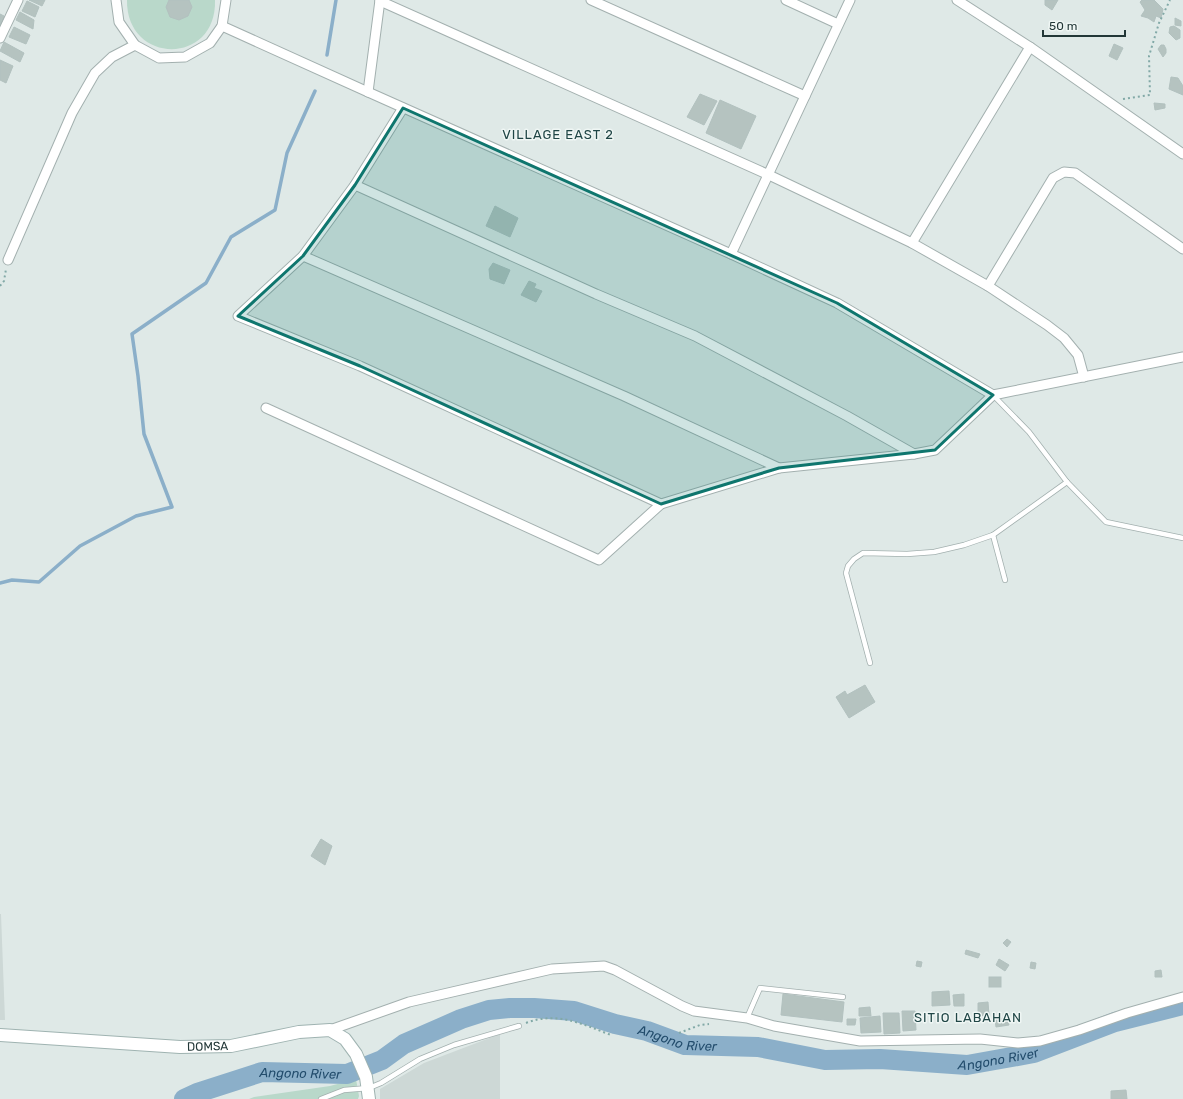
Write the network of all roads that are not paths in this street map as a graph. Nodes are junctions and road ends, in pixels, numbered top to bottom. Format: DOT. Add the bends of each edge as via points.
graph roads {
  1 [pos="18,0"];
  2 [pos="116,0"];
  3 [pos="226,0"];
  4 [pos="591,0"];
  5 [pos="786,0"];
  6 [pos="850,0"];
  7 [pos="957,0"];
  8 [pos="380,1"];
  9 [pos="838,24"];
  10 [pos="222,26"];
  11 [pos="0,38"];
  12 [pos="135,45"];
  13 [pos="1030,47"];
  14 [pos="368,92"];
  15 [pos="805,96"];
  16 [pos="403,108"];
  17 [pos="1183,154"];
  18 [pos="769,175"];
  19 [pos="355,185"];
  20 [pos="912,243"];
  21 [pos="1183,249"];
  22 [pos="731,254"];
  23 [pos="303,256"];
  24 [pos="8,260"];
  25 [pos="988,286"];
  26 [pos="1183,356"];
  27 [pos="1084,377"];
  28 [pos="993,395"];
  29 [pos="266,408"];
  30 [pos="914,454"];
  31 [pos="780,468"];
  32 [pos="1067,482"];
  33 [pos="661,504"];
  34 [pos="993,536"];
  35 [pos="1183,538"];
  36 [pos="1006,580"];
  37 [pos="870,663"];
  38 [pos="1183,996"];
  39 [pos="843,997"];
  40 [pos="747,1018"];
  41 [pos="519,1026"];
  42 [pos="330,1030"];
  43 [pos="0,1035"];
  44 [pos="368,1088"];
  45 [pos="321,1099"];
  1 -- 11 [label="street"];
  2 -- 12 [label="street" via="119,22"];
  3 -- 10 [label="street"];
  4 -- 15 [label="street"];
  5 -- 9 [label="street"];
  6 -- 9 [label="street"];
  7 -- 13 [label="street"];
  8 -- 14 [label="street"];
  8 -- 18 [label="street"];
  9 -- 15 [label="street"];
  10 -- 12 [label="street" via="210,43 185,57 159,58"];
  10 -- 14 [label="street"];
  12 -- 24 [label="street" via="112,58 95,73 72,113"];
  13 -- 17 [label="street"];
  13 -- 20 [label="street"];
  14 -- 16 [label="street"];
  15 -- 18 [label="street"];
  16 -- 19 [label="street"];
  16 -- 22 [label="street"];
  18 -- 20 [label="street"];
  18 -- 22 [label="street"];
  19 -- 23 [label="street"];
  19 -- 30 [label="street" via="695,336"];
  20 -- 25 [label="street"];
  21 -- 25 [label="street" via="1075,173 1064,172 1053,178"];
  22 -- 28 [label="street" via="837,303"];
  23 -- 31 [label="street" via="624,396"];
  23 -- 33 [label="street" via="238,316 360,366"];
  25 -- 27 [label="street" via="1064,338 1078,355"];
  26 -- 27 [label="street"];
  27 -- 28 [label="street"];
  28 -- 30 [label="street" via="935,450"];
  28 -- 32 [label="lane" via="1029,432"];
  29 -- 33 [label="street" via="599,560"];
  30 -- 31 [label="street"];
  31 -- 33 [label="street"];
  32 -- 34 [label="lane"];
  32 -- 35 [label="lane" via="1106,522"];
  34 -- 36 [label="lane"];
  34 -- 37 [label="lane" via="934,552 863,553 854,559 846,573"];
  38 -- 40 [label="street" via="1079,1030 1040,1041 1018,1043 980,1039 860,1041 774,1026"];
  39 -- 40 [label="lane" via="760,988"];
  40 -- 42 [label="street" via="694,1011 604,966 552,969 409,1002"];
  41 -- 44 [label="lane" via="420,1059"];
  42 -- 43 [label="main road, DOMSA" via="298,1032 231,1046 187,1047"];
  42 -- 44 [label="main road" via="345,1039 356,1054"];
  44 -- 45 [label="lane" via="344,1090"];
}
